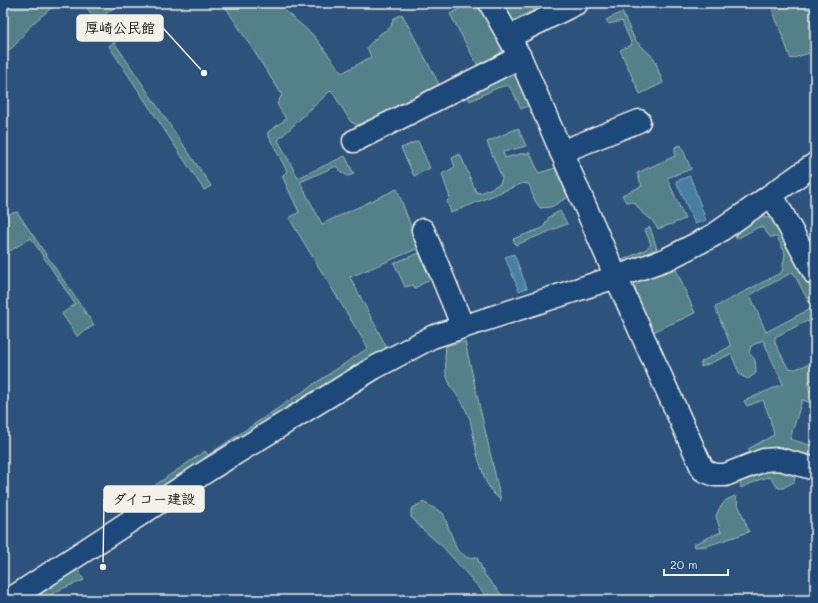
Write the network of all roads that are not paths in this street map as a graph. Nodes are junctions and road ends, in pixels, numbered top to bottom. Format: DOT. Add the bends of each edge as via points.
graph roads {
  1 [pos="490,3"];
  2 [pos="577,3"];
  3 [pos="508,37"];
  4 [pos="520,57"];
  5 [pos="640,121"];
  6 [pos="354,140"];
  7 [pos="561,152"];
  8 [pos="815,164"];
  9 [pos="772,195"];
  10 [pos="423,230"];
  11 [pos="815,274"];
  12 [pos="616,278"];
  13 [pos="463,327"];
  14 [pos="815,469"];
  15 [pos="9,600"];
  1 -- 3 [label="street"];
  2 -- 3 [label="street"];
  3 -- 4 [label="street"];
  4 -- 6 [label="street"];
  4 -- 7 [label="street"];
  5 -- 7 [label="street"];
  7 -- 12 [label="street"];
  8 -- 9 [label="street"];
  9 -- 11 [label="street"];
  9 -- 12 [label="street" via="714,235 667,259"];
  10 -- 13 [label="street"];
  12 -- 13 [label="street"];
  12 -- 14 [label="street" via="704,470 715,475 725,475 764,460 779,459"];
  13 -- 15 [label="street" via="432,337 374,368 210,469"];
}
